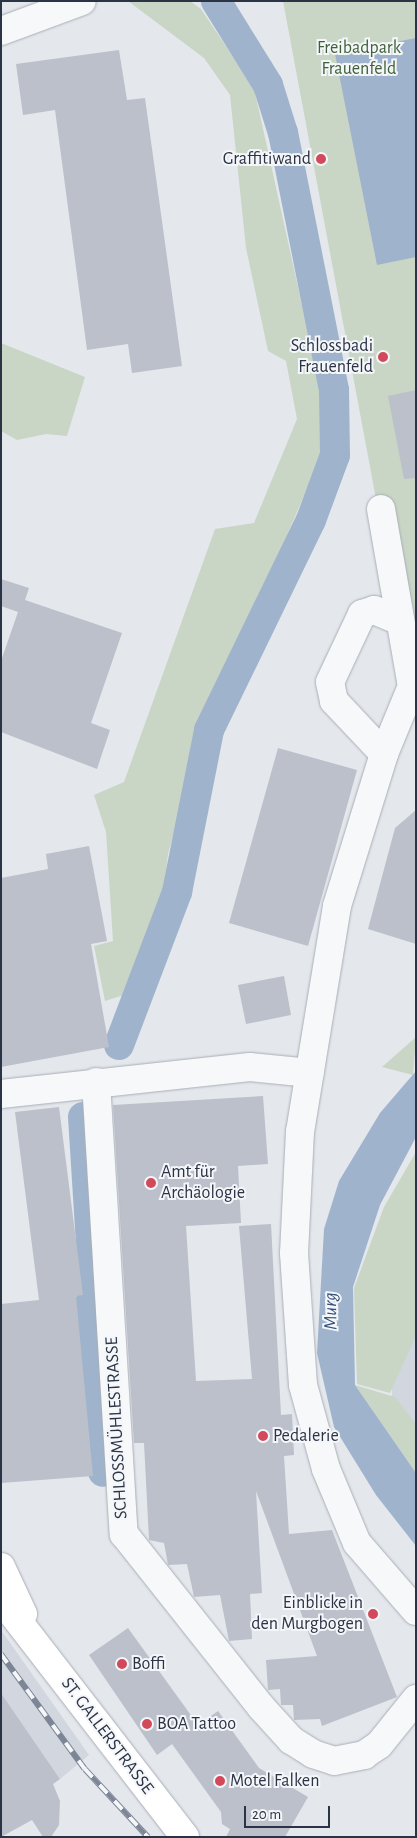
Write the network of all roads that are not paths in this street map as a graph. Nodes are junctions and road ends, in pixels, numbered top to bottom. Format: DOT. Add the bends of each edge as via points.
graph roads {
  1 [pos="82,1"];
  2 [pos="1,31"];
  3 [pos="381,509"];
  4 [pos="400,621"];
  5 [pos="384,754"];
  6 [pos="310,1073"];
  7 [pos="96,1082"];
  8 [pos="1,1094"];
  9 [pos="1,1567"];
  10 [pos="1,1599"];
  11 [pos="416,1611"];
  12 [pos="32,1634"];
  13 [pos="416,1700"];
  14 [pos="185,1837"];
  1 -- 2 [label="street"];
  3 -- 4 [label="street"];
  4 -- 5 [label="street" via="412,686"];
  4 -- 5 [label="street" via="374,610 362,614 330,682 334,701"];
  5 -- 6 [label="street" via="337,906"];
  6 -- 7 [label="street" via="250,1067"];
  6 -- 11 [label="street" via="294,1188 303,1385 315,1438 348,1526 366,1556"];
  7 -- 8 [label="street"];
  7 -- 13 [label="street, SCHLOSSMÜHLESTRASSE" via="124,1534 213,1650 291,1740 313,1754 334,1761 350,1760 379,1745"];
  9 -- 12 [label="main road, ST. GALLERSTRASSE"];
  10 -- 12 [label="main road, ST. GALLERSTRASSE"];
  12 -- 14 [label="main road, ST. GALLERSTRASSE"];
}
